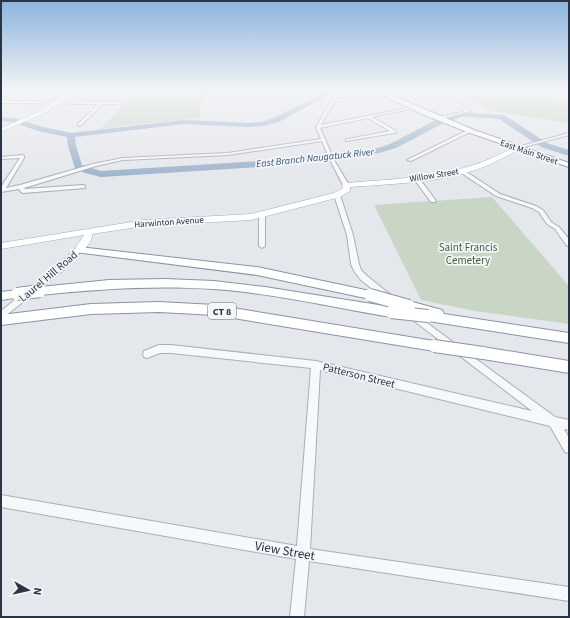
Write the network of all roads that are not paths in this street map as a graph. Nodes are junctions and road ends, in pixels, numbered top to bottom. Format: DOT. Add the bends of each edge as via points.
graph roads {
  1 [pos="26,120"];
  2 [pos="85,120"];
  3 [pos="323,120"];
  4 [pos="351,120"];
  5 [pos="375,120"];
  6 [pos="442,120"];
  7 [pos="80,125"];
  8 [pos="318,127"];
  9 [pos="1,130"];
  10 [pos="470,131"];
  11 [pos="569,134"];
  12 [pos="562,135"];
  13 [pos="569,139"];
  14 [pos="322,140"];
  15 [pos="348,140"];
  16 [pos="516,148"];
  17 [pos="1,158"];
  18 [pos="409,160"];
  19 [pos="569,166"];
  20 [pos="462,171"];
  21 [pos="417,179"];
  22 [pos="86,180"];
  23 [pos="346,185"];
  24 [pos="21,187"];
  25 [pos="2,190"];
  26 [pos="337,195"];
  27 [pos="433,201"];
  28 [pos="262,214"];
  29 [pos="88,231"];
  30 [pos="569,244"];
  31 [pos="1,246"];
  32 [pos="262,246"];
  33 [pos="79,250"];
  34 [pos="1,296"];
  35 [pos="3,318"];
  36 [pos="476,323"];
  37 [pos="569,338"];
  38 [pos="146,354"];
  39 [pos="316,365"];
  40 [pos="569,367"];
  41 [pos="554,422"];
  42 [pos="569,425"];
  43 [pos="569,448"];
  44 [pos="1,501"];
  45 [pos="303,554"];
  46 [pos="569,594"];
  47 [pos="297,617"];
  1 -- 9 [label="main road"];
  2 -- 7 [label="street"];
  3 -- 8 [label="street"];
  4 -- 8 [label="street"];
  5 -- 15 [label="street" via="394,132"];
  6 -- 10 [label="highway, East Main Street"];
  8 -- 14 [label="street"];
  10 -- 16 [label="highway, East Main Street"];
  10 -- 18 [label="street"];
  11 -- 12 [label="street"];
  12 -- 13 [label="street"];
  12 -- 16 [label="street"];
  14 -- 23 [label="street"];
  14 -- 24 [label="street" via="228,154 124,159"];
  16 -- 19 [label="highway, East Main Street"];
  16 -- 20 [label="main road, Willow Street" via="482,166"];
  17 -- 25 [label="street" via="22,156"];
  20 -- 21 [label="main road, Willow Street"];
  20 -- 30 [label="street" via="498,195 541,211 549,224 557,228"];
  21 -- 23 [label="main road, Willow Street"];
  21 -- 27 [label="street"];
  22 -- 24 [label="street" via="82,189 23,191"];
  23 -- 26 [label="main road" via="347,189"];
  24 -- 25 [label="street"];
  26 -- 28 [label="main road, Harwinton Avenue"];
  26 -- 41 [label="street" via="350,235 355,264 364,278"];
  28 -- 29 [label="main road, Harwinton Avenue" via="230,219 144,222"];
  28 -- 32 [label="street"];
  29 -- 31 [label="main road, Harwinton Avenue"];
  29 -- 33 [label="main road, Laurel Hill Road" via="88,238"];
  33 -- 35 [label="street, Laurel Hill Road"];
  33 -- 36 [label="highway, bridge" via="257,271 370,295"];
  34 -- 36 [label="highway, CT 8, bridge" via="109,284 214,285"];
  35 -- 40 [label="highway, CT 8, bridge" via="91,309 159,306 215,310"];
  36 -- 37 [label="highway, CT 8"];
  38 -- 39 [label="street, Patterson Street" via="159,349 171,349"];
  39 -- 41 [label="street, Patterson Street"];
  39 -- 45 [label="street"];
  41 -- 42 [label="street, Patterson Street"];
  41 -- 43 [label="street"];
  44 -- 45 [label="street, View Street"];
  45 -- 46 [label="street, View Street"];
  45 -- 47 [label="street"];
}
